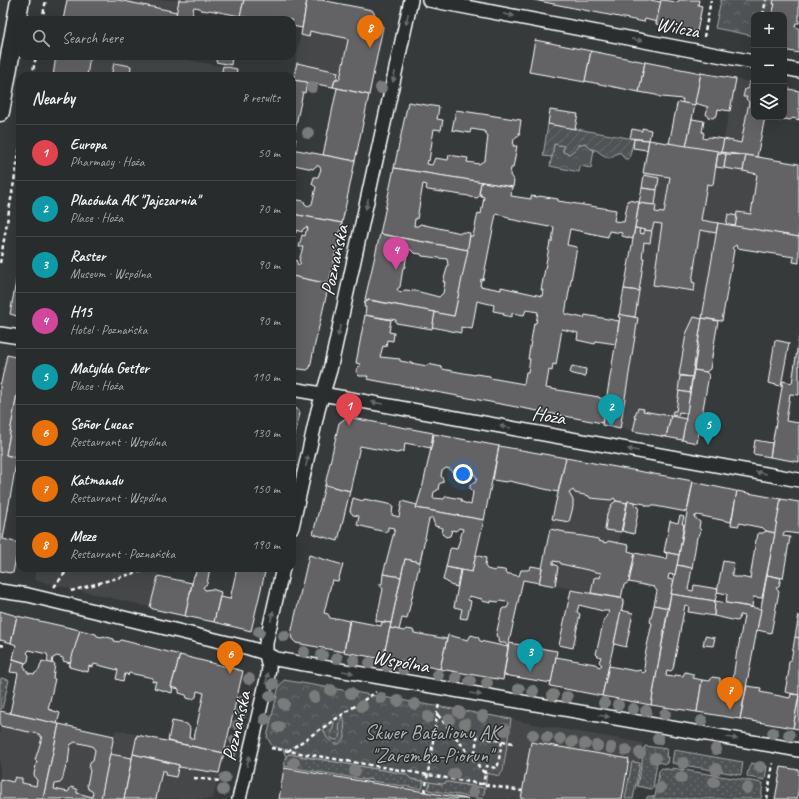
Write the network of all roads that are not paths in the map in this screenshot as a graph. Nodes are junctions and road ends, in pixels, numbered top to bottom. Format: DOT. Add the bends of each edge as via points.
graph roads {
  1 [pos="20,0"];
  2 [pos="411,0"];
  3 [pos="429,0"];
  4 [pos="17,16"];
  5 [pos="16,22"];
  6 [pos="751,61"];
  7 [pos="787,69"];
  8 [pos="799,71"];
  9 [pos="0,112"];
  10 [pos="0,334"];
  11 [pos="16,336"];
  12 [pos="296,390"];
  13 [pos="323,395"];
  14 [pos="799,480"];
  15 [pos="296,509"];
  16 [pos="282,572"];
  17 [pos="0,591"];
  18 [pos="266,654"];
  19 [pos="799,750"];
  20 [pos="239,799"];
  1 -- 4 [label="main road"];
  2 -- 13 [label="street, Poznańska, one-way"];
  3 -- 6 [label="street, Wilcza, one-way"];
  5 -- 9 [label="main road"];
  7 -- 8 [label="street"];
  10 -- 11 [label="street"];
  12 -- 13 [label="street, Hoża"];
  14 -- 13 [label="street, Hoża, one-way"];
  15 -- 13 [label="street, Poznańska, one-way"];
  18 -- 16 [label="street, Poznańska, one-way" via="267,638"];
  17 -- 18 [label="street, Wspólna" via="28,595"];
  18 -- 19 [label="street, Wspólna, one-way" via="286,661"];
  20 -- 18 [label="street, Poznańska, one-way" via="269,668"];
}
